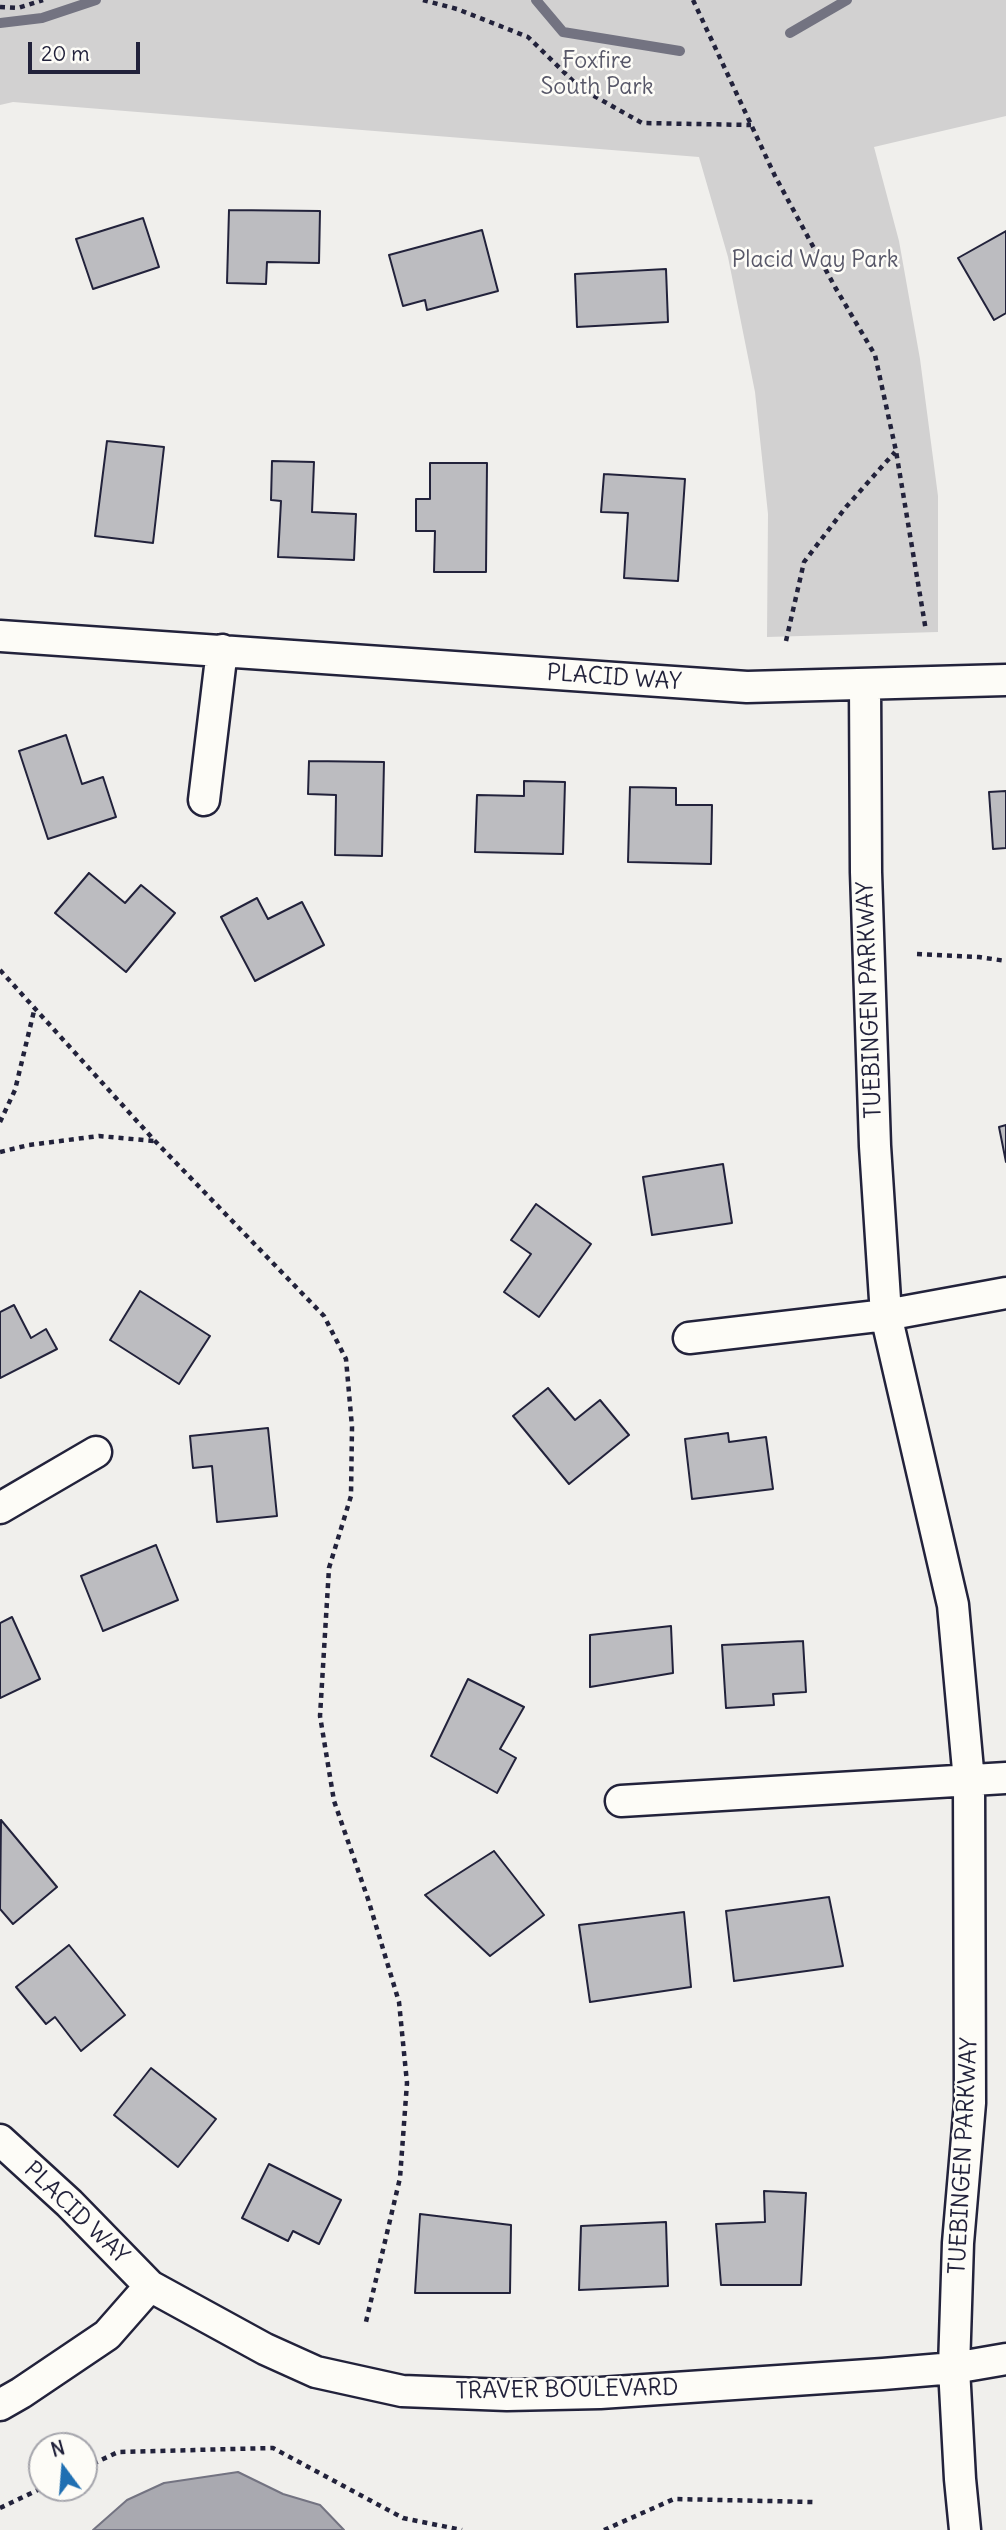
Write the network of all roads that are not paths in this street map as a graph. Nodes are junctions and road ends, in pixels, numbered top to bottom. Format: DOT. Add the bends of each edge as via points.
graph roads {
  1 [pos="0,636"];
  2 [pos="222,650"];
  3 [pos="1006,680"];
  4 [pos="865,684"];
  5 [pos="204,800"];
  6 [pos="1006,1293"];
  7 [pos="886,1315"];
  8 [pos="689,1338"];
  9 [pos="96,1452"];
  10 [pos="0,1508"];
  11 [pos="1006,1778"];
  12 [pos="969,1781"];
  13 [pos="621,1801"];
  14 [pos="0,2140"];
  15 [pos="150,2286"];
  16 [pos="1006,2359"];
  17 [pos="954,2368"];
  18 [pos="0,2405"];
  19 [pos="965,2530"];
  1 -- 2 [label="street, PLACID WAY"];
  2 -- 4 [label="street, PLACID WAY" via="747,687"];
  2 -- 5 [label="street"];
  3 -- 4 [label="street, PLACID WAY"];
  4 -- 7 [label="street, TUEBINGEN PARKWAY" via="875,1146"];
  6 -- 7 [label="street"];
  7 -- 8 [label="street"];
  7 -- 12 [label="street, TUEBINGEN PARKWAY" via="953,1605"];
  9 -- 10 [label="street"];
  11 -- 12 [label="street"];
  12 -- 13 [label="street"];
  12 -- 17 [label="street, TUEBINGEN PARKWAY" via="970,2103 958,2243"];
  14 -- 15 [label="street, PLACID WAY"];
  15 -- 17 [label="street, TRAVER BOULEVARD" via="316,2372 402,2391 600,2393"];
  15 -- 18 [label="street" via="107,2335"];
  16 -- 17 [label="street, TRAVER BOULEVARD"];
  17 -- 19 [label="street, TUEBINGEN PARKWAY"];
}
